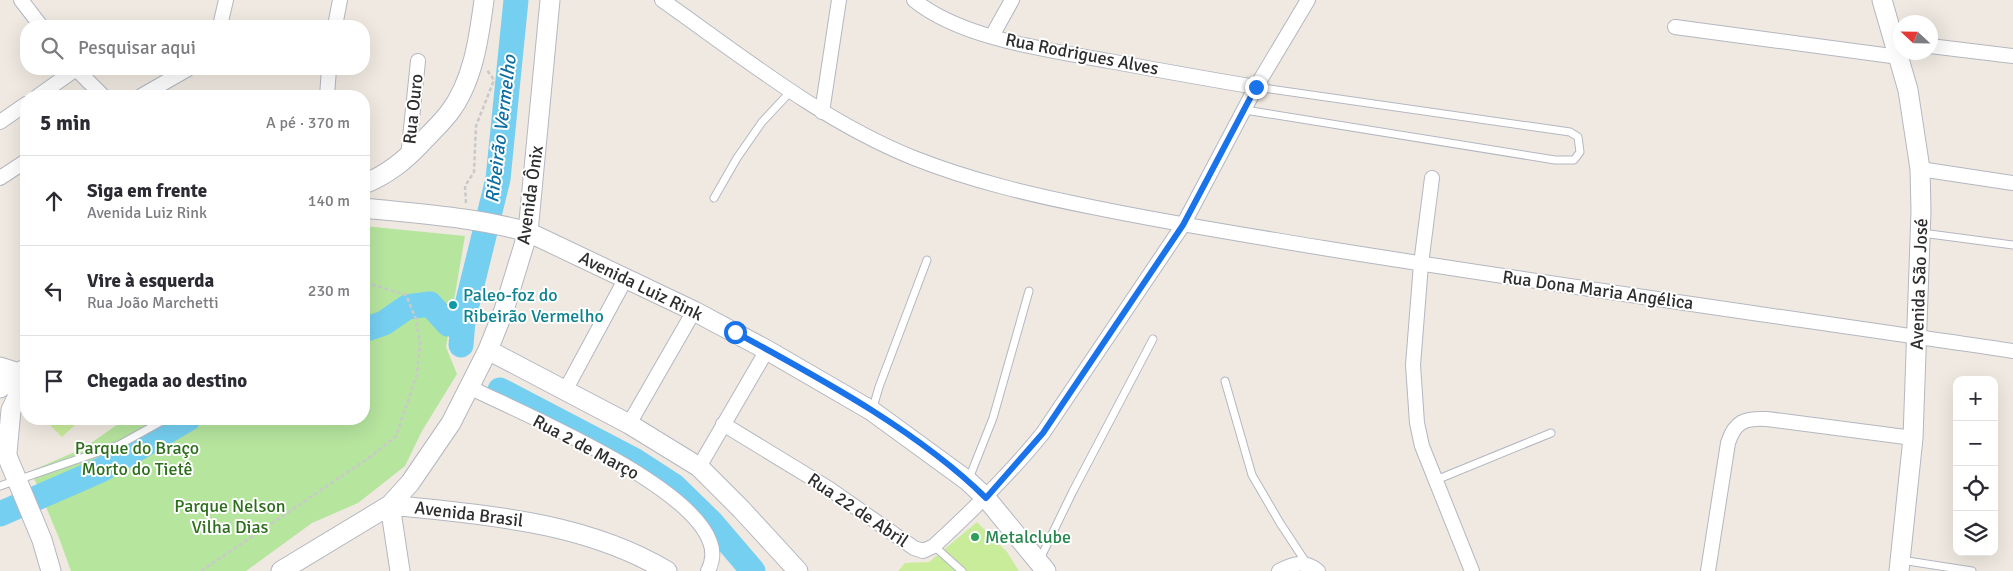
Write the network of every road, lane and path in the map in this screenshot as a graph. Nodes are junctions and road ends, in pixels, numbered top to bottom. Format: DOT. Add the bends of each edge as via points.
graph roads {
  1 [pos="21,0"];
  2 [pos="226,0"];
  3 [pos="340,0"];
  4 [pos="484,0"];
  5 [pos="550,0"];
  6 [pos="662,0"];
  7 [pos="839,0"];
  8 [pos="914,0"];
  9 [pos="1012,0"];
  10 [pos="1308,0"];
  11 [pos="1882,0"];
  12 [pos="36,20"];
  13 [pos="221,20"];
  14 [pos="335,20"];
  15 [pos="1675,27"];
  16 [pos="1893,32"];
  17 [pos="992,36"];
  18 [pos="1893,47"];
  19 [pos="1938,47"];
  20 [pos="475,52"];
  21 [pos="2013,56"];
  22 [pos="1901,60"];
  23 [pos="418,61"];
  24 [pos="68,75"];
  25 [pos="82,75"];
  26 [pos="178,75"];
  27 [pos="329,75"];
  28 [pos="1256,87"];
  29 [pos="46,90"];
  30 [pos="97,90"];
  31 [pos="152,90"];
  32 [pos="327,90"];
  33 [pos="792,91"];
  34 [pos="20,108"];
  35 [pos="1245,110"];
  36 [pos="822,112"];
  37 [pos="0,122"];
  38 [pos="408,157"];
  39 [pos="20,165"];
  40 [pos="1920,169"];
  41 [pos="0,178"];
  42 [pos="1432,178"];
  43 [pos="370,181"];
  44 [pos="2013,183"];
  45 [pos="714,198"];
  46 [pos="370,209"];
  47 [pos="472,220"];
  48 [pos="1183,225"];
  49 [pos="528,232"];
  50 [pos="1921,233"];
  51 [pos="2013,245"];
  52 [pos="927,260"];
  53 [pos="1421,264"];
  54 [pos="626,278"];
  55 [pos="370,284"];
  56 [pos="1029,291"];
  57 [pos="694,311"];
  58 [pos="1918,337"];
  59 [pos="1153,339"];
  60 [pos="488,350"];
  61 [pos="767,350"];
  62 [pos="2013,350"];
  63 [pos="0,367"];
  64 [pos="20,372"];
  65 [pos="20,376"];
  66 [pos="1225,381"];
  67 [pos="20,384"];
  68 [pos="0,388"];
  69 [pos="471,388"];
  70 [pos="566,389"];
  71 [pos="872,411"];
  72 [pos="629,424"];
  73 [pos="724,424"];
  74 [pos="156,425"];
  75 [pos="1551,433"];
  76 [pos="1913,438"];
  77 [pos="3,450"];
  78 [pos="699,467"];
  79 [pos="1436,480"];
  80 [pos="968,481"];
  81 [pos="9,484"];
  82 [pos="986,498"];
  83 [pos="390,505"];
  84 [pos="934,546"];
  85 [pos="1042,566"];
  86 [pos="1307,566"];
  87 [pos="1900,566"];
  88 [pos="51,571"];
  89 [pos="201,571"];
  90 [pos="281,571"];
  91 [pos="400,571"];
  92 [pos="667,571"];
  93 [pos="708,571"];
  94 [pos="798,571"];
  95 [pos="962,571"];
  96 [pos="1279,571"];
  97 [pos="1472,571"];
  98 [pos="1708,571"];
  99 [pos="1972,571"];
  1 -- 12 [label="street"];
  2 -- 13 [label="street"];
  3 -- 14 [label="street"];
  4 -- 20 [label="main road"];
  5 -- 49 [label="main road, Avenida Ônix"];
  6 -- 33 [label="street, Rua Dona Maria Angélica"];
  7 -- 36 [label="street"];
  8 -- 17 [label="street, Rua Rodrigues Alves" via="945,20"];
  9 -- 17 [label="street"];
  10 -- 28 [label="street, Rua 22 de Abril"];
  11 -- 16 [label="main road, Avenida São José"];
  15 -- 18 [label="street"];
  17 -- 28 [label="street, Rua Rodrigues Alves" via="1051,51"];
  19 -- 21 [label="street"];
  20 -- 38 [label="main road" via="467,79 449,114"];
  20 -- 47 [label="path" via="494,80 476,126 474,172 465,186 464,198"];
  22 -- 40 [label="main road, Avenida São José"];
  23 -- 38 [label="street, Rua Ouro"];
  24 -- 29 [label="street"];
  25 -- 30 [label="street"];
  26 -- 31 [label="street"];
  27 -- 32 [label="street"];
  28 -- 35 [label="street, Rua 22 de Abril"];
  28 -- 35 [label="lane" via="1570,132 1578,137 1580,152 1574,160 1555,160"];
  33 -- 36 [label="street, Rua Dona Maria Angélica"];
  33 -- 45 [label="lane" via="762,122"];
  34 -- 37 [label="street"];
  35 -- 48 [label="street, Rua 22 de Abril"];
  36 -- 48 [label="street, Rua Dona Maria Angélica" via="914,158 991,185"];
  38 -- 43 [label="main road"];
  39 -- 41 [label="street"];
  40 -- 44 [label="street"];
  40 -- 50 [label="main road, Avenida São José"];
  42 -- 53 [label="street"];
  46 -- 47 [label="main road, Avenida Luiz Rink"];
  47 -- 49 [label="main road, Avenida Luiz Rink"];
  48 -- 53 [label="street, Rua Dona Maria Angélica"];
  48 -- 82 [label="street, Rua 22 de Abril" via="1043,433"];
  49 -- 54 [label="main road, Avenida Luiz Rink"];
  49 -- 60 [label="main road, Avenida Ônix"];
  50 -- 51 [label="lane"];
  50 -- 58 [label="main road, Avenida São José"];
  52 -- 71 [label="lane"];
  53 -- 58 [label="street, Rua Dona Maria Angélica"];
  53 -- 79 [label="street" via="1413,365 1414,396 1422,446"];
  54 -- 57 [label="main road, Avenida Luiz Rink"];
  54 -- 70 [label="street"];
  55 -- 89 [label="path" via="406,295 416,319 420,343 417,374 396,436 373,455"];
  56 -- 80 [label="lane" via="993,418"];
  57 -- 61 [label="main road, Avenida Luiz Rink"];
  57 -- 72 [label="street"];
  58 -- 62 [label="street, Rua Dona Maria Angélica"];
  58 -- 76 [label="main road, Avenida São José"];
  59 -- 85 [label="lane" via="1073,491"];
  60 -- 69 [label="main road, Avenida Ônix"];
  60 -- 70 [label="main road"];
  61 -- 71 [label="main road, Avenida Luiz Rink"];
  61 -- 73 [label="street"];
  63 -- 64 [label="main road"];
  65 -- 68 [label="main road"];
  66 -- 86 [label="lane" via="1252,475"];
  67 -- 77 [label="main road"];
  69 -- 83 [label="main road, Avenida Ônix" via="433,452"];
  69 -- 93 [label="street, Rua 2 de Março" via="610,456 646,478 694,517 710,541 713,555"];
  70 -- 72 [label="main road"];
  71 -- 80 [label="main road, Avenida Luiz Rink"];
  72 -- 78 [label="main road"];
  73 -- 78 [label="street"];
  73 -- 84 [label="street, Rua 22 de Abril" via="828,488 914,548 924,551"];
  74 -- 81 [label="lane" via="119,446"];
  75 -- 79 [label="lane"];
  76 -- 87 [label="main road, Avenida São José"];
  76 -- 98 [label="street" via="1766,419 1751,418 1741,422 1728,443"];
  77 -- 81 [label="main road"];
  78 -- 94 [label="main road"];
  79 -- 97 [label="street"];
  80 -- 82 [label="main road, Avenida Luiz Rink"];
  81 -- 88 [label="main road" via="42,540"];
  82 -- 84 [label="street, Rua 22 de Abril"];
  82 -- 85 [label="main road, Avenida Luiz Rink"];
  83 -- 90 [label="main road, Avenida Brasil"];
  83 -- 91 [label="main road"];
  83 -- 92 [label="main road, Avenida Brasil" via="541,524 621,548"];
  84 -- 95 [label="lane"];
  86 -- 96 [label="street"];
  87 -- 99 [label="lane"];
}
